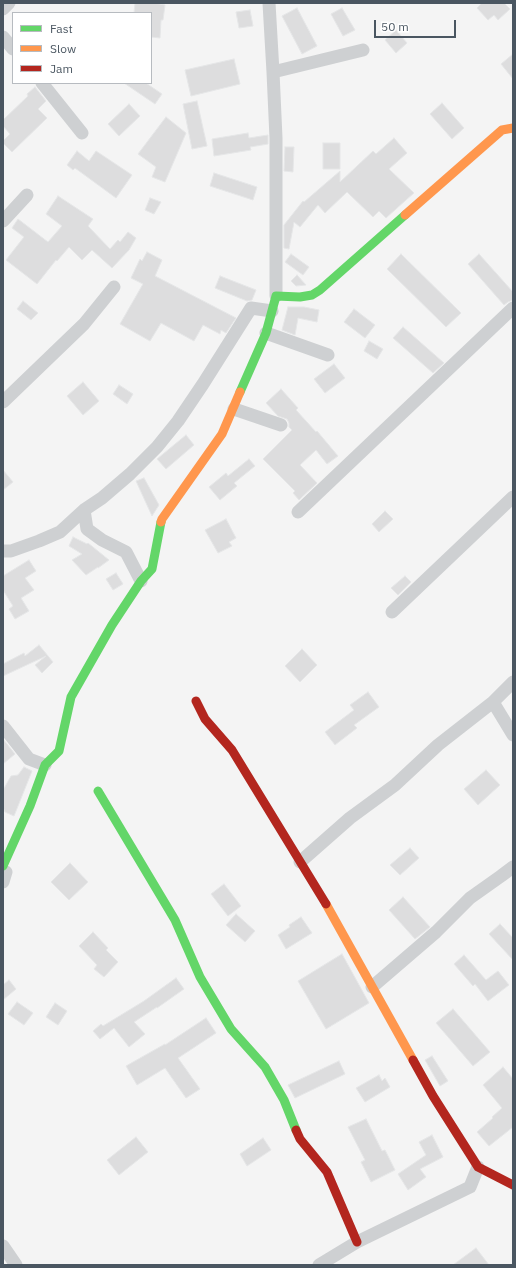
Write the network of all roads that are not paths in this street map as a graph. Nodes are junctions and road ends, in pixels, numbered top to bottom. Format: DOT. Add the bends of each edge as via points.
graph roads {
  1 [pos="269,3"];
  2 [pos="3,37"];
  3 [pos="12,48"];
  4 [pos="363,50"];
  5 [pos="273,72"];
  6 [pos="43,84"];
  7 [pos="513,128"];
  8 [pos="82,133"];
  9 [pos="27,195"];
  10 [pos="3,221"];
  11 [pos="114,287"];
  12 [pos="276,296"];
  13 [pos="513,308"];
  14 [pos="272,311"];
  15 [pos="266,333"];
  16 [pos="328,355"];
  17 [pos="3,402"];
  18 [pos="234,408"];
  19 [pos="281,425"];
  20 [pos="513,497"];
  21 [pos="84,510"];
  22 [pos="298,512"];
  23 [pos="3,551"];
  24 [pos="141,581"];
  25 [pos="392,612"];
  26 [pos="513,682"];
  27 [pos="196,701"];
  28 [pos="493,702"];
  29 [pos="3,726"];
  30 [pos="513,735"];
  31 [pos="45,765"];
  32 [pos="98,791"];
  33 [pos="300,862"];
  34 [pos="513,866"];
  35 [pos="4,873"];
  36 [pos="372,987"];
  37 [pos="478,1167"];
  38 [pos="513,1185"];
  39 [pos="357,1242"];
  40 [pos="3,1246"];
  41 [pos="16,1265"];
  42 [pos="319,1265"];
  1 -- 5 [label="street"];
  2 -- 3 [label="street"];
  4 -- 5 [label="street"];
  5 -- 12 [label="street" via="276,138"];
  6 -- 8 [label="street"];
  7 -- 12 [label="street" via="502,130 320,290 312,295 300,297"];
  9 -- 10 [label="street"];
  11 -- 17 [label="street" via="84,324"];
  12 -- 14 [label="street"];
  13 -- 22 [label="street"];
  14 -- 15 [label="street"];
  14 -- 21 [label="street" via="251,308 199,390 157,447 130,474"];
  15 -- 16 [label="street"];
  15 -- 18 [label="street"];
  18 -- 19 [label="street"];
  18 -- 24 [label="street" via="222,434 162,519 152,569"];
  20 -- 25 [label="street"];
  21 -- 23 [label="street" via="60,532 11,551"];
  21 -- 24 [label="street" via="87,528 102,540 126,552"];
  24 -- 31 [label="street" via="112,625 71,697 59,751"];
  26 -- 28 [label="street"];
  27 -- 33 [label="street" via="205,719 232,750"];
  28 -- 30 [label="street"];
  28 -- 33 [label="street"];
  29 -- 31 [label="street" via="29,759"];
  31 -- 35 [label="street"];
  32 -- 39 [label="street" via="175,920 200,978 231,1030 265,1067 284,1100 300,1139 327,1172"];
  33 -- 36 [label="street"];
  34 -- 36 [label="street" via="470,898 436,932"];
  36 -- 37 [label="street" via="433,1096"];
  37 -- 38 [label="street"];
  37 -- 39 [label="street" via="470,1187"];
  39 -- 42 [label="street"];
  40 -- 41 [label="street"];
}
